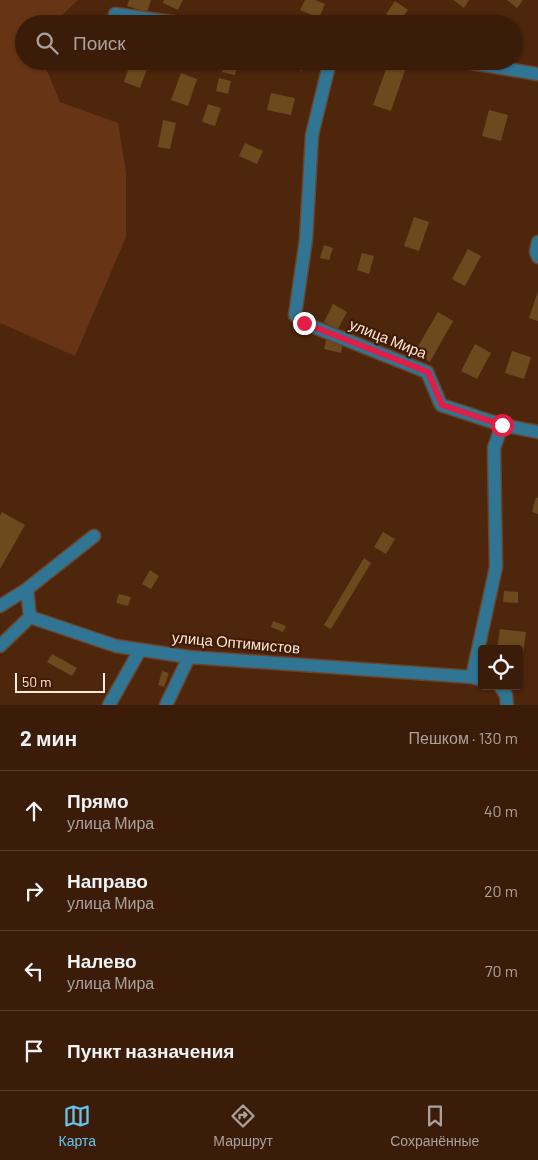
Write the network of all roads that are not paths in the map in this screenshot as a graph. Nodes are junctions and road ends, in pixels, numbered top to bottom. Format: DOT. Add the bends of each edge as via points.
graph roads {
  1 [pos="115,14"];
  2 [pos="122,15"];
  3 [pos="328,70"];
  4 [pos="514,70"];
  5 [pos="538,74"];
  6 [pos="538,242"];
  7 [pos="538,257"];
  8 [pos="502,425"];
  9 [pos="538,432"];
  10 [pos="94,536"];
  11 [pos="27,589"];
  12 [pos="0,606"];
  13 [pos="30,618"];
  14 [pos="0,646"];
  15 [pos="140,650"];
  16 [pos="189,657"];
  17 [pos="477,678"];
  18 [pos="503,690"];
  19 [pos="109,705"];
  20 [pos="166,705"];
  21 [pos="507,705"];
  1 -- 2 [label="street"];
  3 -- 8 [label="street, улица Мира" via="312,135 306,240 294,315 304,323 428,372 442,405"];
  4 -- 5 [label="street"];
  6 -- 7 [label="street"];
  8 -- 9 [label="street, улица Мира"];
  8 -- 17 [label="street" via="494,448 496,567"];
  10 -- 11 [label="street"];
  11 -- 12 [label="street"];
  11 -- 13 [label="street"];
  13 -- 14 [label="street"];
  13 -- 15 [label="street, улица Оптимистов" via="116,646"];
  15 -- 16 [label="street, улица Оптимистов"];
  15 -- 19 [label="street"];
  16 -- 17 [label="street, улица Оптимистов"];
  16 -- 20 [label="street"];
  18 -- 21 [label="street"];
}
